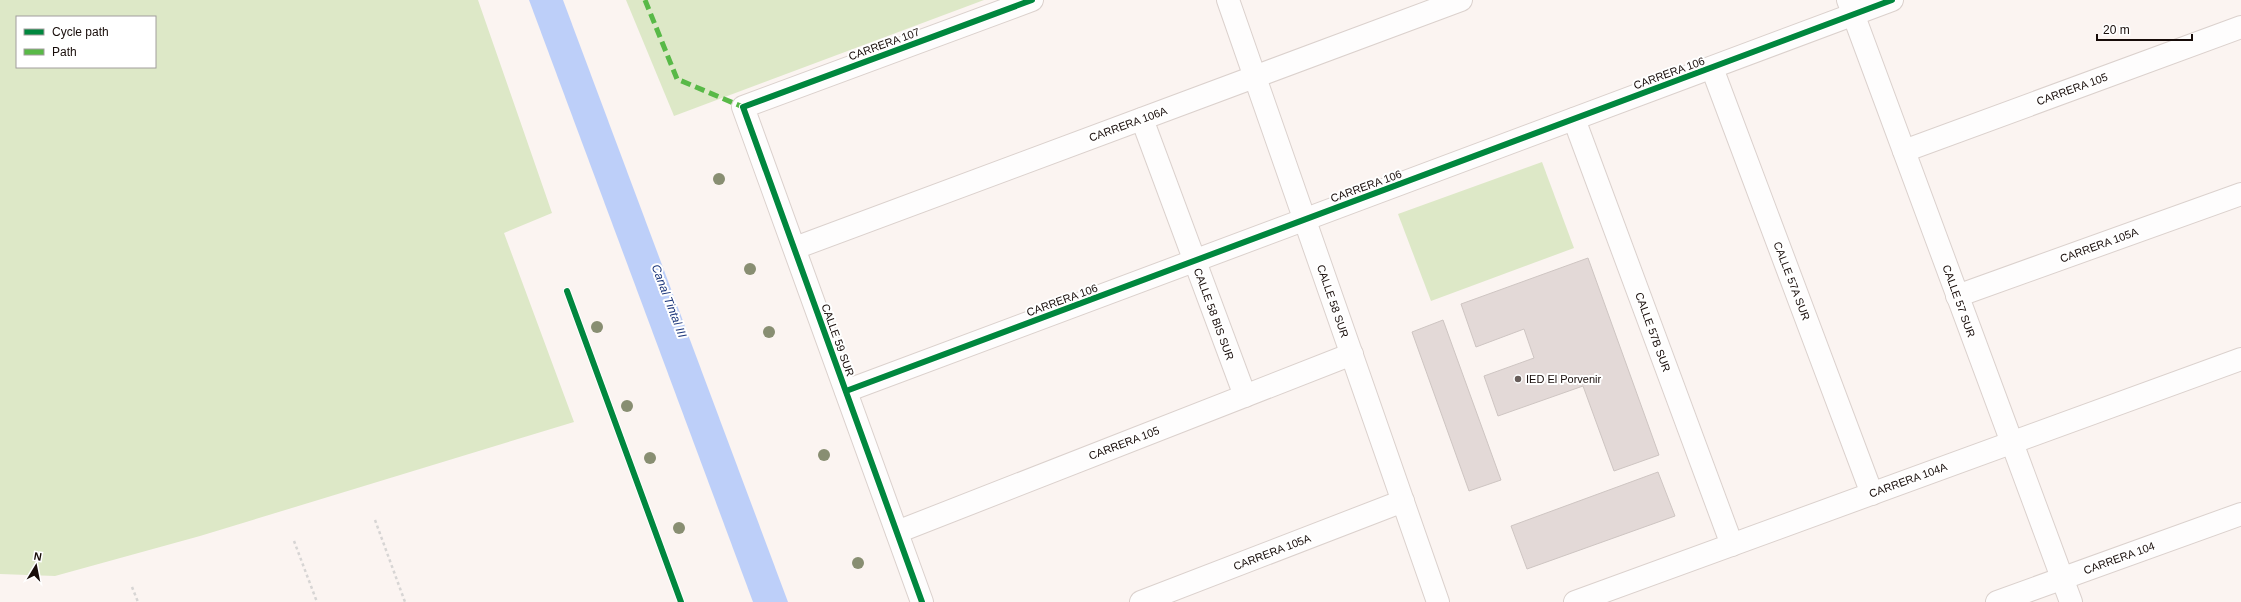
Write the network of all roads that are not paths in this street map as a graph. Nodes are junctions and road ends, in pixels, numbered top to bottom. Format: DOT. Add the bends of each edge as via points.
graph roads {
  1 [pos="1032,0"];
  2 [pos="1228,0"];
  3 [pos="1460,0"];
  4 [pos="1892,0"];
  5 [pos="1850,7"];
  6 [pos="2241,27"];
  7 [pos="1712,68"];
  8 [pos="1255,77"];
  9 [pos="743,107"];
  10 [pos="1142,119"];
  11 [pos="1574,119"];
  12 [pos="1904,151"];
  13 [pos="2241,194"];
  14 [pos="1305,220"];
  15 [pos="795,248"];
  16 [pos="1194,261"];
  17 [pos="1957,296"];
  18 [pos="1352,354"];
  19 [pos="2241,359"];
  20 [pos="846,391"];
  21 [pos="1244,396"];
  22 [pos="2011,443"];
  23 [pos="1872,494"];
  24 [pos="1403,501"];
  25 [pos="2241,514"];
  26 [pos="897,532"];
  27 [pos="1732,545"];
  28 [pos="2062,579"];
  29 [pos="922,602"];
  30 [pos="1141,602"];
  31 [pos="1438,602"];
  32 [pos="1576,602"];
  33 [pos="1997,602"];
  34 [pos="2070,602"];
  1 -- 9 [label="street, CARRERA 107"];
  2 -- 8 [label="street, CALLE 58 SUR"];
  3 -- 8 [label="street, CARRERA 106A"];
  4 -- 5 [label="street, CARRERA 106"];
  5 -- 7 [label="street, CARRERA 106"];
  5 -- 12 [label="street, CALLE 57 SUR"];
  6 -- 12 [label="street, CARRERA 105"];
  7 -- 11 [label="street, CARRERA 106"];
  7 -- 23 [label="street, CALLE 57A SUR"];
  8 -- 10 [label="street, CARRERA 106A"];
  8 -- 14 [label="street, CALLE 58 SUR"];
  9 -- 15 [label="street, CALLE 59 SUR"];
  10 -- 15 [label="street, CARRERA 106A"];
  10 -- 16 [label="street, CALLE 58 BIS SUR"];
  11 -- 14 [label="street, CARRERA 106"];
  11 -- 27 [label="street, CALLE 57B SUR"];
  12 -- 17 [label="street, CALLE 57 SUR"];
  13 -- 17 [label="street, CARRERA 105A"];
  14 -- 16 [label="street, CARRERA 106"];
  14 -- 18 [label="street, CALLE 58 SUR"];
  15 -- 20 [label="street, CALLE 59 SUR"];
  16 -- 20 [label="street, CARRERA 106"];
  16 -- 21 [label="street, CALLE 58 BIS SUR"];
  17 -- 22 [label="street, CALLE 57 SUR"];
  18 -- 21 [label="street, CARRERA 105"];
  18 -- 24 [label="street, CALLE 58 SUR"];
  19 -- 22 [label="street, CARRERA 104A"];
  20 -- 26 [label="street, CALLE 59 SUR"];
  21 -- 26 [label="street, CARRERA 105"];
  22 -- 23 [label="street, CARRERA 104A"];
  22 -- 28 [label="street, CALLE 57 SUR"];
  23 -- 27 [label="street, CARRERA 104A"];
  24 -- 30 [label="street, CARRERA 105A"];
  24 -- 31 [label="street, CALLE 58 SUR"];
  25 -- 28 [label="street, CARRERA 104"];
  26 -- 29 [label="street, CALLE 59 SUR"];
  27 -- 32 [label="street, CARRERA 104A"];
  28 -- 33 [label="street, CARRERA 104"];
  28 -- 34 [label="street, CALLE 57 SUR"];
}
